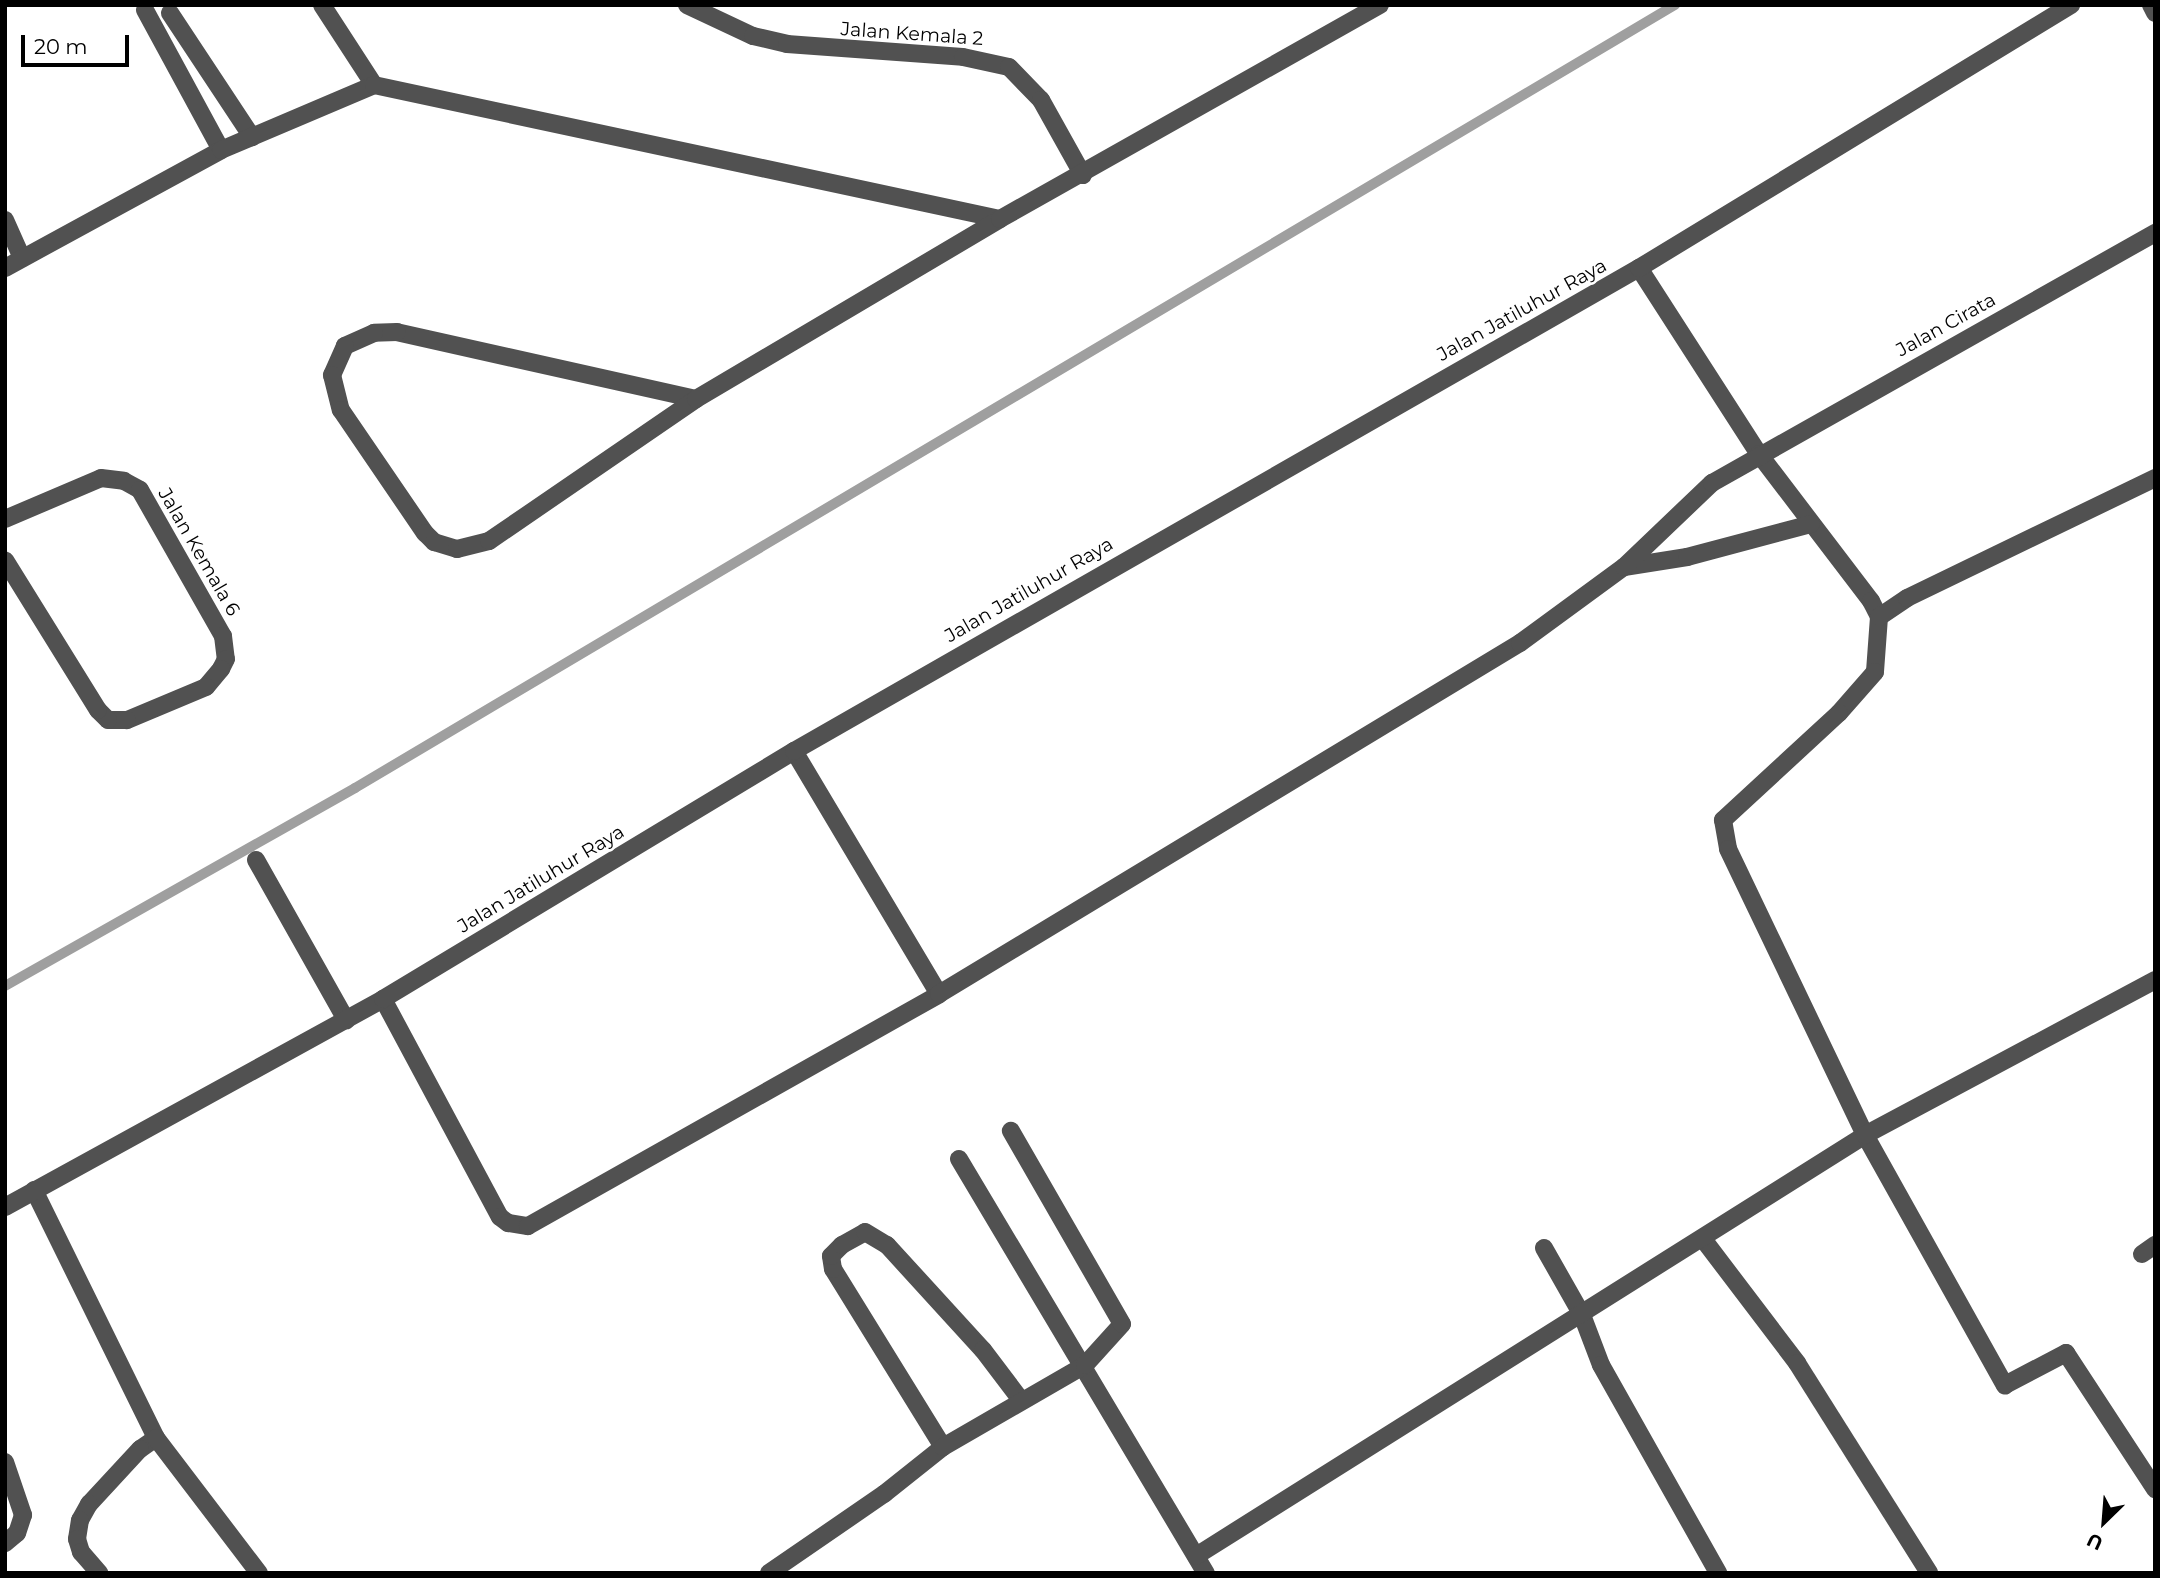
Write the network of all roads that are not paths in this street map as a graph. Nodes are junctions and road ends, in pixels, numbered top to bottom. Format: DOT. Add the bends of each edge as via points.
graph roads {
  1 [pos="322,5"];
  2 [pos="687,5"];
  3 [pos="1380,5"];
  4 [pos="2071,5"];
  5 [pos="2151,5"];
  6 [pos="145,10"];
  7 [pos="170,13"];
  8 [pos="2155,13"];
  9 [pos="373,85"];
  10 [pos="252,137"];
  11 [pos="221,150"];
  12 [pos="1083,175"];
  13 [pos="1000,219"];
  14 [pos="5,220"];
  15 [pos="2155,233"];
  16 [pos="22,258"];
  17 [pos="5,268"];
  18 [pos="1640,268"];
  19 [pos="696,399"];
  20 [pos="1759,454"];
  21 [pos="2155,478"];
  22 [pos="5,519"];
  23 [pos="1811,524"];
  24 [pos="5,560"];
  25 [pos="1624,567"];
  26 [pos="1879,617"];
  27 [pos="794,751"];
  28 [pos="256,860"];
  29 [pos="2155,981"];
  30 [pos="939,994"];
  31 [pos="383,999"];
  32 [pos="346,1020"];
  33 [pos="1011,1131"];
  34 [pos="1865,1135"];
  35 [pos="959,1159"];
  36 [pos="34,1190"];
  37 [pos="5,1207"];
  38 [pos="1703,1240"];
  39 [pos="1544,1248"];
  40 [pos="1582,1315"];
  41 [pos="1085,1365"];
  42 [pos="1020,1399"];
  43 [pos="156,1438"];
  44 [pos="943,1447"];
  45 [pos="5,1462"];
  46 [pos="2155,1489"];
  47 [pos="5,1543"];
  48 [pos="1196,1556"];
  49 [pos="99,1573"];
  50 [pos="259,1573"];
  51 [pos="769,1573"];
  52 [pos="1206,1573"];
  53 [pos="1718,1573"];
  54 [pos="1928,1573"];
  1 -- 9 [label="street"];
  2 -- 12 [label="street, Jalan Kemala 2" via="753,36 787,44 964,57 1009,67 1041,100"];
  3 -- 12 [label="street"];
  4 -- 18 [label="street, Jalan Jatiluhur Raya"];
  5 -- 8 [label="street"];
  6 -- 11 [label="street"];
  7 -- 10 [label="street"];
  9 -- 10 [label="street"];
  9 -- 13 [label="street"];
  10 -- 11 [label="street"];
  11 -- 16 [label="street"];
  12 -- 13 [label="street"];
  13 -- 19 [label="street"];
  14 -- 16 [label="street"];
  15 -- 20 [label="street, Jalan Cirata"];
  16 -- 17 [label="street"];
  18 -- 20 [label="street"];
  18 -- 27 [label="street, Jalan Jatiluhur Raya"];
  19 -- 19 [label="street" via="489,541 457,549 435,542 425,533 341,410 332,374 345,346 374,333 397,332"];
  20 -- 23 [label="street"];
  20 -- 25 [label="street, Jalan Cirata" via="1688,502"];
  21 -- 26 [label="street" via="1908,598"];
  22 -- 24 [label="street, Jalan Kemala 6" via="101,478 124,481 139,490 223,636 226,659 206,687 127,720 108,720 97,710"];
  23 -- 25 [label="street" via="1688,557"];
  23 -- 26 [label="street"];
  25 -- 30 [label="street, Jalan Cirata" via="1520,643"];
  26 -- 34 [label="street" via="1880,655 1864,687 1723,820 1728,849"];
  27 -- 30 [label="street"];
  27 -- 31 [label="street, Jalan Jatiluhur Raya"];
  28 -- 32 [label="street"];
  29 -- 34 [label="street"];
  30 -- 31 [label="street, Jalan Cirata" via="541,1219 518,1226 500,1217"];
  31 -- 32 [label="street, Jalan Jatiluhur Raya"];
  32 -- 36 [label="street, Jalan Jatiluhur Raya"];
  33 -- 41 [label="street" via="1122,1324"];
  34 -- 38 [label="street"];
  34 -- 46 [label="street" via="2005,1385 2066,1353"];
  35 -- 41 [label="street"];
  36 -- 37 [label="street, Jalan Jatiluhur Raya"];
  36 -- 43 [label="street"];
  38 -- 40 [label="street"];
  38 -- 54 [label="street" via="1797,1363"];
  39 -- 40 [label="street"];
  40 -- 48 [label="street"];
  40 -- 53 [label="street" via="1601,1365"];
  41 -- 42 [label="street"];
  41 -- 48 [label="street"];
  42 -- 44 [label="street"];
  42 -- 44 [label="street" via="983,1350 887,1245 864,1232 842,1245 831,1256 833,1269"];
  43 -- 49 [label="street" via="89,1504 80,1520 77,1539 81,1552"];
  43 -- 50 [label="street"];
  44 -- 51 [label="street"];
  45 -- 47 [label="street" via="23,1515 17,1533"];
  48 -- 52 [label="street"];
}
